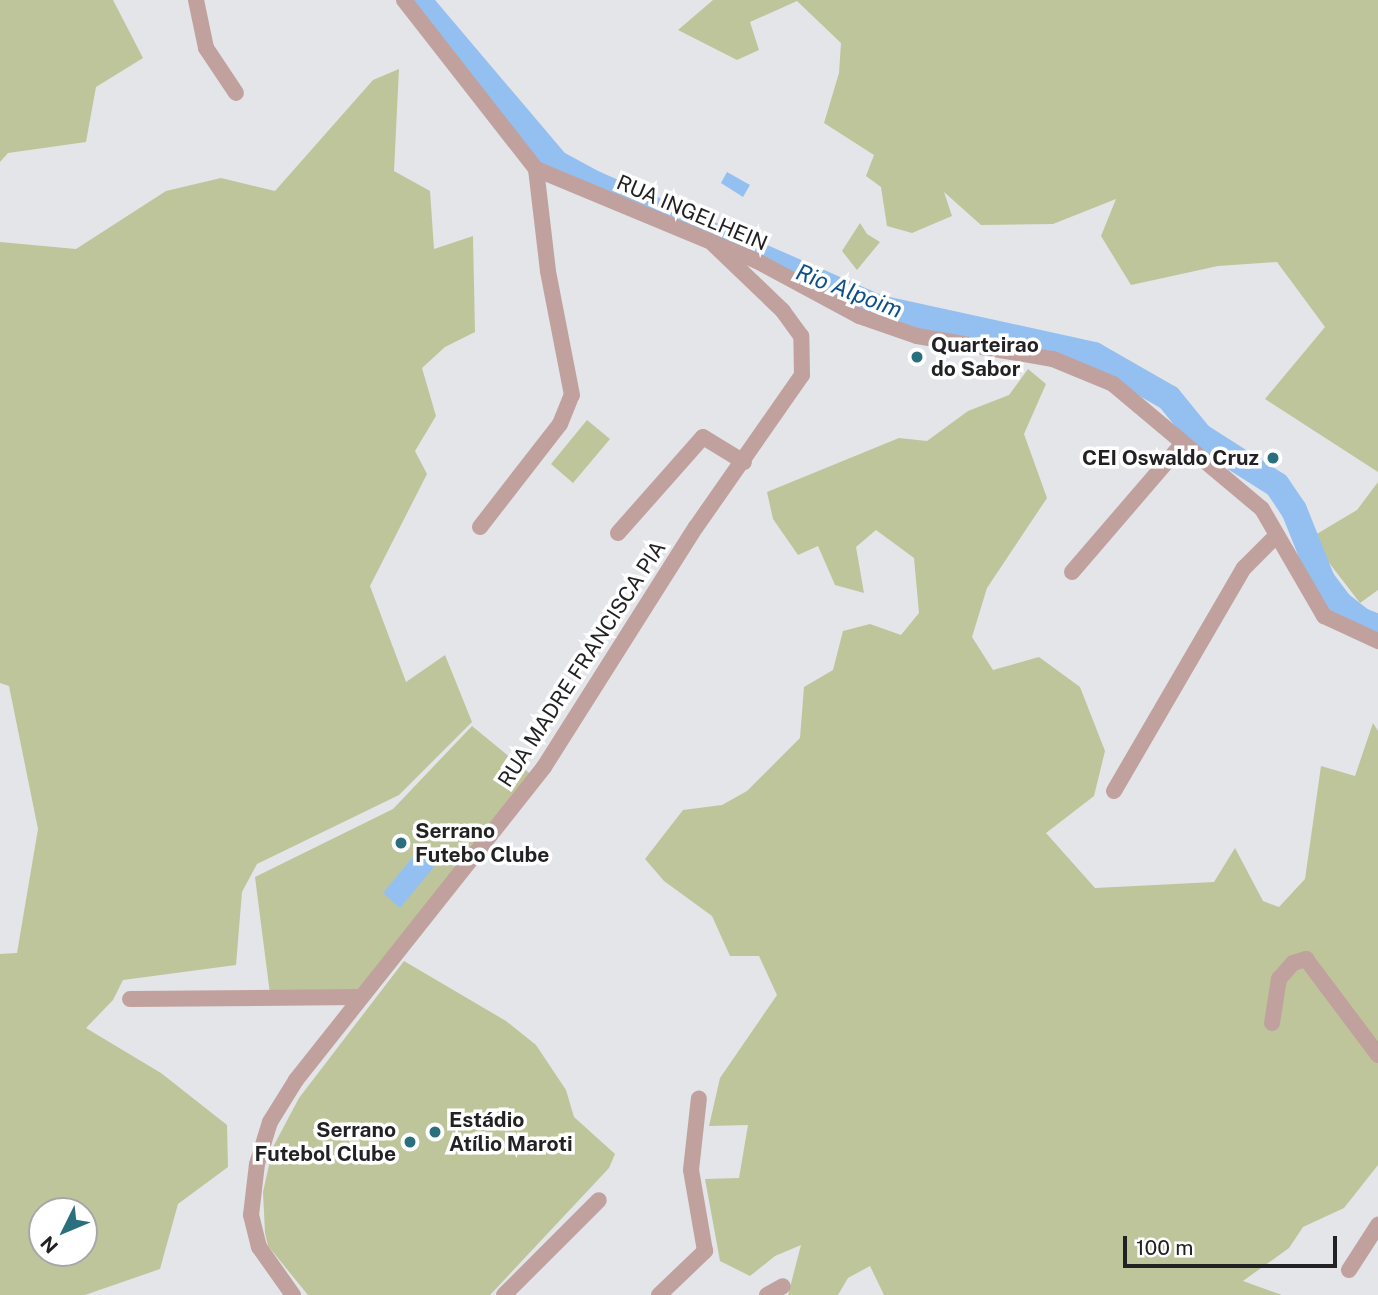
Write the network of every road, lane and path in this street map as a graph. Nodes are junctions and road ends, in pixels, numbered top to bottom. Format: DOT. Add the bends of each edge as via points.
graph roads {
  1 [pos="195,0"];
  2 [pos="404,0"];
  3 [pos="236,93"];
  4 [pos="536,169"];
  5 [pos="710,241"];
  6 [pos="1184,443"];
  7 [pos="744,462"];
  8 [pos="480,527"];
  9 [pos="618,533"];
  10 [pos="1276,536"];
  11 [pos="1072,572"];
  12 [pos="1378,641"];
  13 [pos="1114,791"];
  14 [pos="360,997"];
  15 [pos="130,999"];
  16 [pos="1272,1023"];
  17 [pos="1378,1055"];
  18 [pos="699,1098"];
  19 [pos="599,1200"];
  20 [pos="1378,1226"];
  21 [pos="1349,1270"];
  22 [pos="783,1286"];
  23 [pos="293,1295"];
  24 [pos="503,1295"];
  25 [pos="659,1295"];
  26 [pos="767,1295"];
  1 -- 3 [label="street" via="206,48"];
  2 -- 4 [label="street, RUA INGELHEIN"];
  4 -- 5 [label="street, RUA INGELHEIN"];
  4 -- 8 [label="street" via="548,271 572,395 560,424"];
  5 -- 6 [label="street, RUA INGELHEIN" via="859,316 917,336 1053,359 1084,369 1122,391"];
  5 -- 7 [label="street, RUA MADRE FRANCISCA PIA" via="783,311 801,336 804,354 802,375 793,393"];
  6 -- 10 [label="street, RUA INGELHEIN" via="1262,509"];
  6 -- 11 [label="street"];
  7 -- 9 [label="street" via="703,437"];
  7 -- 14 [label="street, RUA MADRE FRANCISCA PIA" via="695,527 544,767"];
  10 -- 12 [label="street, RUA INGELHEIN" via="1324,616"];
  10 -- 13 [label="street" via="1244,568"];
  14 -- 15 [label="street"];
  14 -- 23 [label="street, RUA MADRE FRANCISCA PIA" via="270,1122 257,1164 252,1194 254,1229 267,1262"];
  16 -- 17 [label="street" via="1279,979 1293,963 1306,959"];
  18 -- 25 [label="street" via="691,1170 705,1251"];
  19 -- 24 [label="street"];
  20 -- 21 [label="street"];
  22 -- 26 [label="street"];
}
